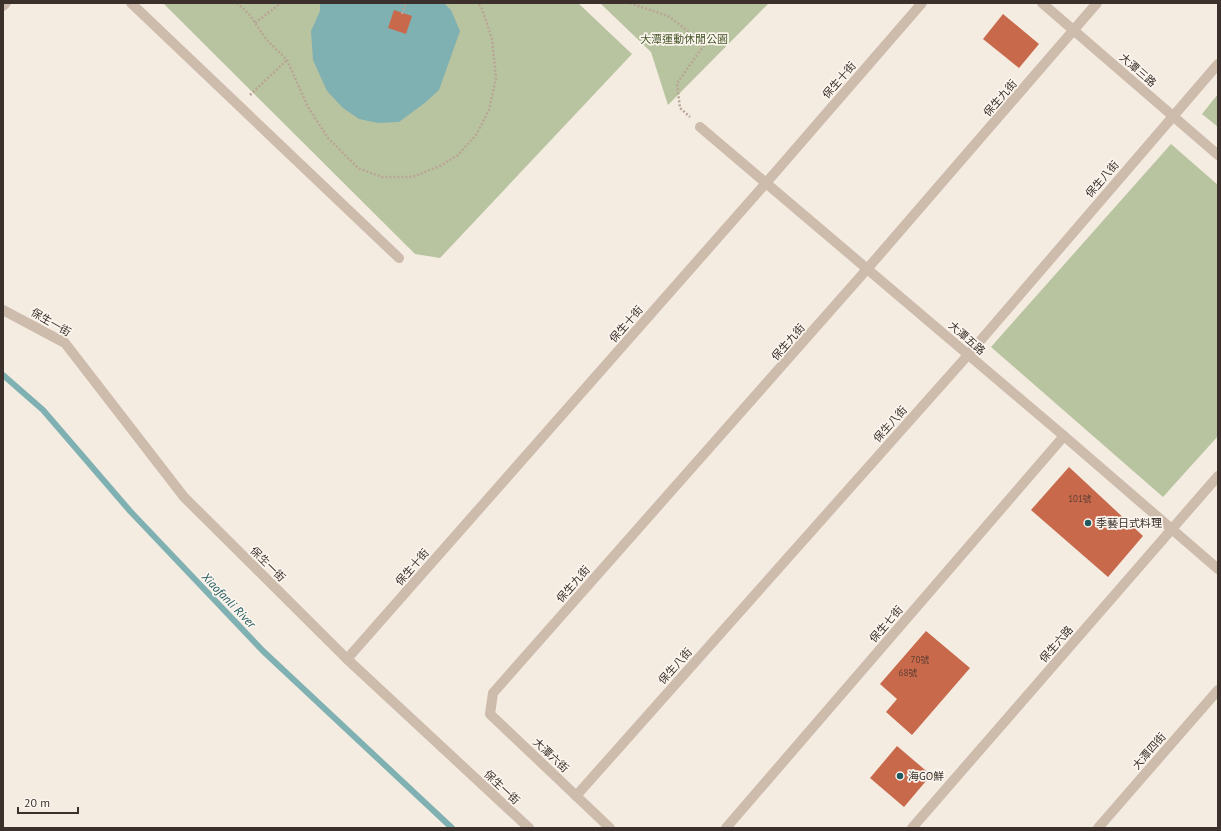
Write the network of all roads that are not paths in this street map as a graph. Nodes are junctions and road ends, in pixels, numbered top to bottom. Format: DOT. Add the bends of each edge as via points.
graph roads {
  1 [pos="6,3"];
  2 [pos="131,3"];
  3 [pos="922,3"];
  4 [pos="1042,3"];
  5 [pos="1098,3"];
  6 [pos="3,6"];
  7 [pos="1074,31"];
  8 [pos="1218,64"];
  9 [pos="1172,116"];
  10 [pos="700,126"];
  11 [pos="1218,155"];
  12 [pos="766,183"];
  13 [pos="399,258"];
  14 [pos="868,268"];
  15 [pos="3,310"];
  16 [pos="968,355"];
  17 [pos="1064,436"];
  18 [pos="1218,476"];
  19 [pos="1172,529"];
  20 [pos="1218,569"];
  21 [pos="347,659"];
  22 [pos="1218,690"];
  23 [pos="492,694"];
  24 [pos="576,796"];
  25 [pos="529,828"];
  26 [pos="610,828"];
  27 [pos="726,828"];
  28 [pos="912,828"];
  29 [pos="1098,828"];
  1 -- 6 [label="street"];
  2 -- 13 [label="street"];
  3 -- 12 [label="street, 保生十街"];
  4 -- 7 [label="street, 大潭三路"];
  5 -- 7 [label="street, 保生九街"];
  7 -- 9 [label="street, 大潭三路"];
  7 -- 14 [label="street, 保生九街"];
  8 -- 9 [label="street, 保生八街"];
  9 -- 11 [label="street, 大潭三路"];
  9 -- 16 [label="street, 保生八街"];
  10 -- 12 [label="street, 大潭五路"];
  12 -- 14 [label="street, 大潭五路"];
  12 -- 21 [label="street, 保生十街"];
  14 -- 16 [label="street, 大潭五路"];
  14 -- 23 [label="street, 保生九街"];
  15 -- 21 [label="street, 保生一街" via="65,343 184,498"];
  16 -- 17 [label="street, 大潭五路"];
  16 -- 24 [label="street, 保生八街"];
  17 -- 19 [label="street, 大潭五路"];
  17 -- 27 [label="street, 保生七街"];
  18 -- 19 [label="street, 保生六路"];
  19 -- 20 [label="street, 大潭五路"];
  19 -- 28 [label="street, 保生六路"];
  21 -- 25 [label="street, 保生一街"];
  22 -- 29 [label="street, 大潭四街"];
  23 -- 24 [label="street, 大潭六街" via="490,714"];
  24 -- 26 [label="street, 大潭六街"];
}
